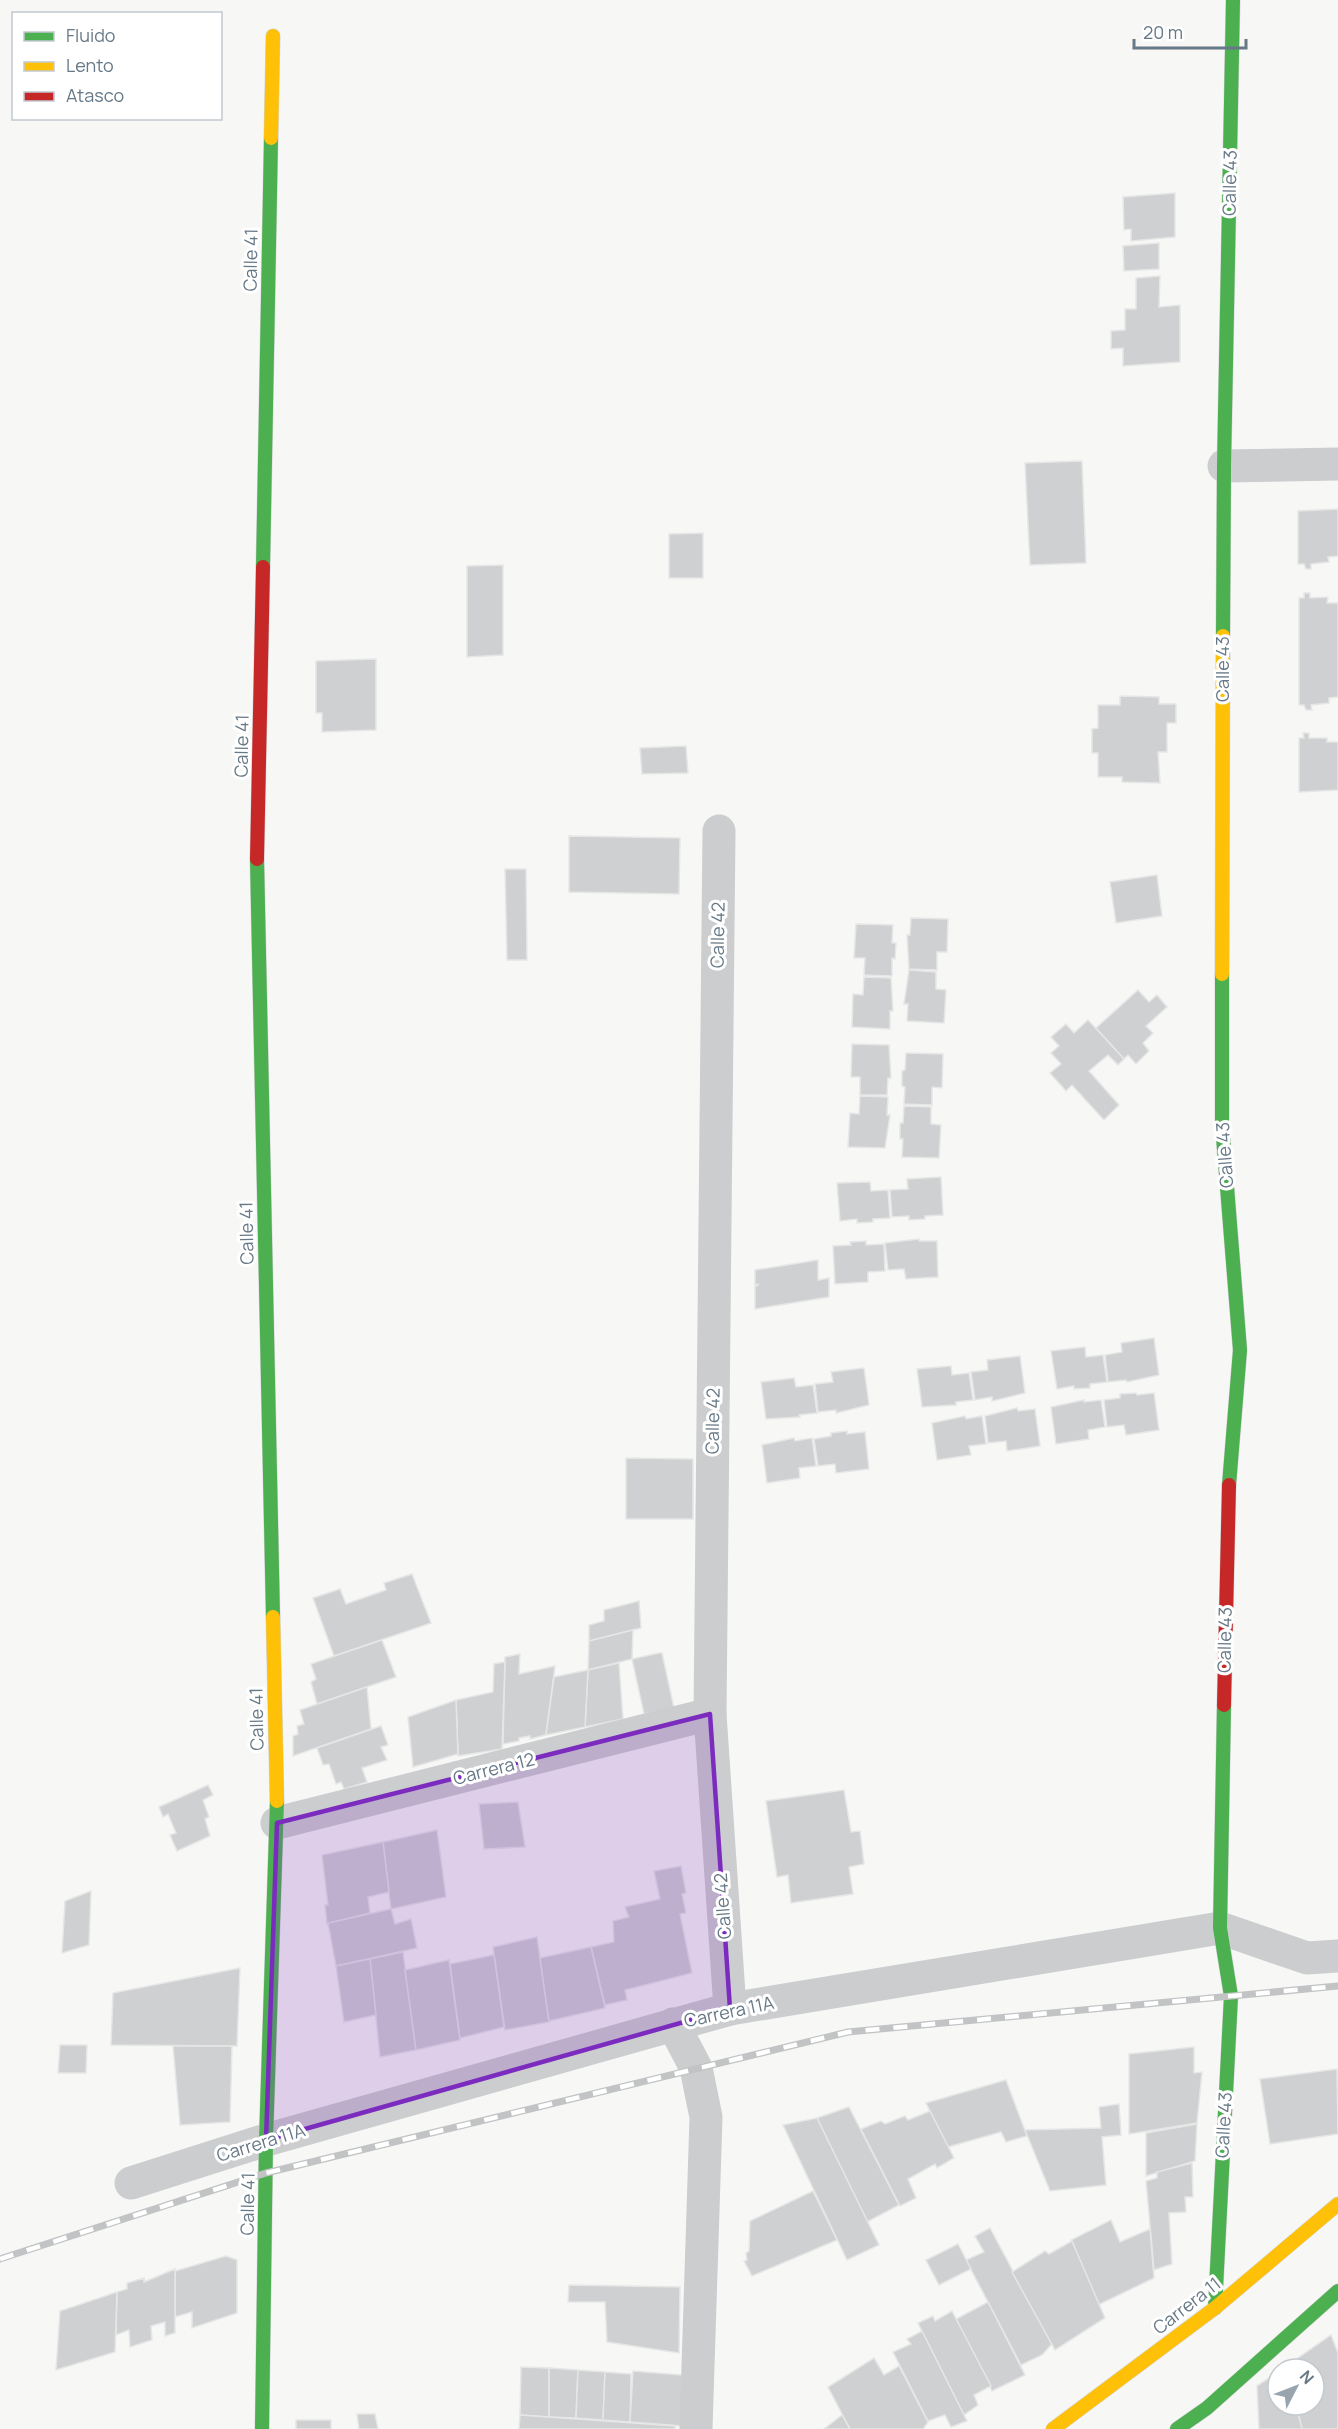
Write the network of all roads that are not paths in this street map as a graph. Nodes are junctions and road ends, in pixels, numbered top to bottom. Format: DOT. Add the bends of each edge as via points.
graph roads {
  1 [pos="1233,0"];
  2 [pos="273,36"];
  3 [pos="1338,464"];
  4 [pos="1224,466"];
  5 [pos="719,831"];
  6 [pos="710,1714"];
  7 [pos="277,1823"];
  8 [pos="1220,1928"];
  9 [pos="1338,1956"];
  10 [pos="730,2009"];
  11 [pos="673,2024"];
  12 [pos="266,2140"];
  13 [pos="131,2183"];
  14 [pos="1338,2204"];
  15 [pos="1338,2291"];
  16 [pos="1215,2308"];
  17 [pos="1207,2418"];
  18 [pos="262,2429"];
  19 [pos="696,2429"];
  20 [pos="1053,2429"];
  21 [pos="1177,2429"];
  1 -- 4 [label="street, Calle 43"];
  2 -- 7 [label="street, Calle 41" via="257,878"];
  3 -- 4 [label="street"];
  4 -- 8 [label="street, Calle 43" via="1222,1124 1240,1350 1227,1515"];
  5 -- 6 [label="street, Calle 42"];
  6 -- 7 [label="street, Carrera 12"];
  6 -- 10 [label="street, Calle 42"];
  7 -- 12 [label="street, Calle 41"];
  8 -- 9 [label="street, Carrera 11A" via="1307,1958"];
  8 -- 10 [label="street, Carrera 11A"];
  8 -- 16 [label="street, Calle 43" via="1231,1996"];
  10 -- 11 [label="street, Carrera 11A"];
  11 -- 12 [label="street, Carrera 11A"];
  11 -- 19 [label="street" via="696,2068 706,2117"];
  12 -- 13 [label="street, Carrera 11A"];
  12 -- 18 [label="street, Calle 41"];
  14 -- 16 [label="street, Carrera 11"];
  15 -- 17 [label="street"];
  16 -- 20 [label="street, Carrera 11"];
  17 -- 21 [label="street"];
}
